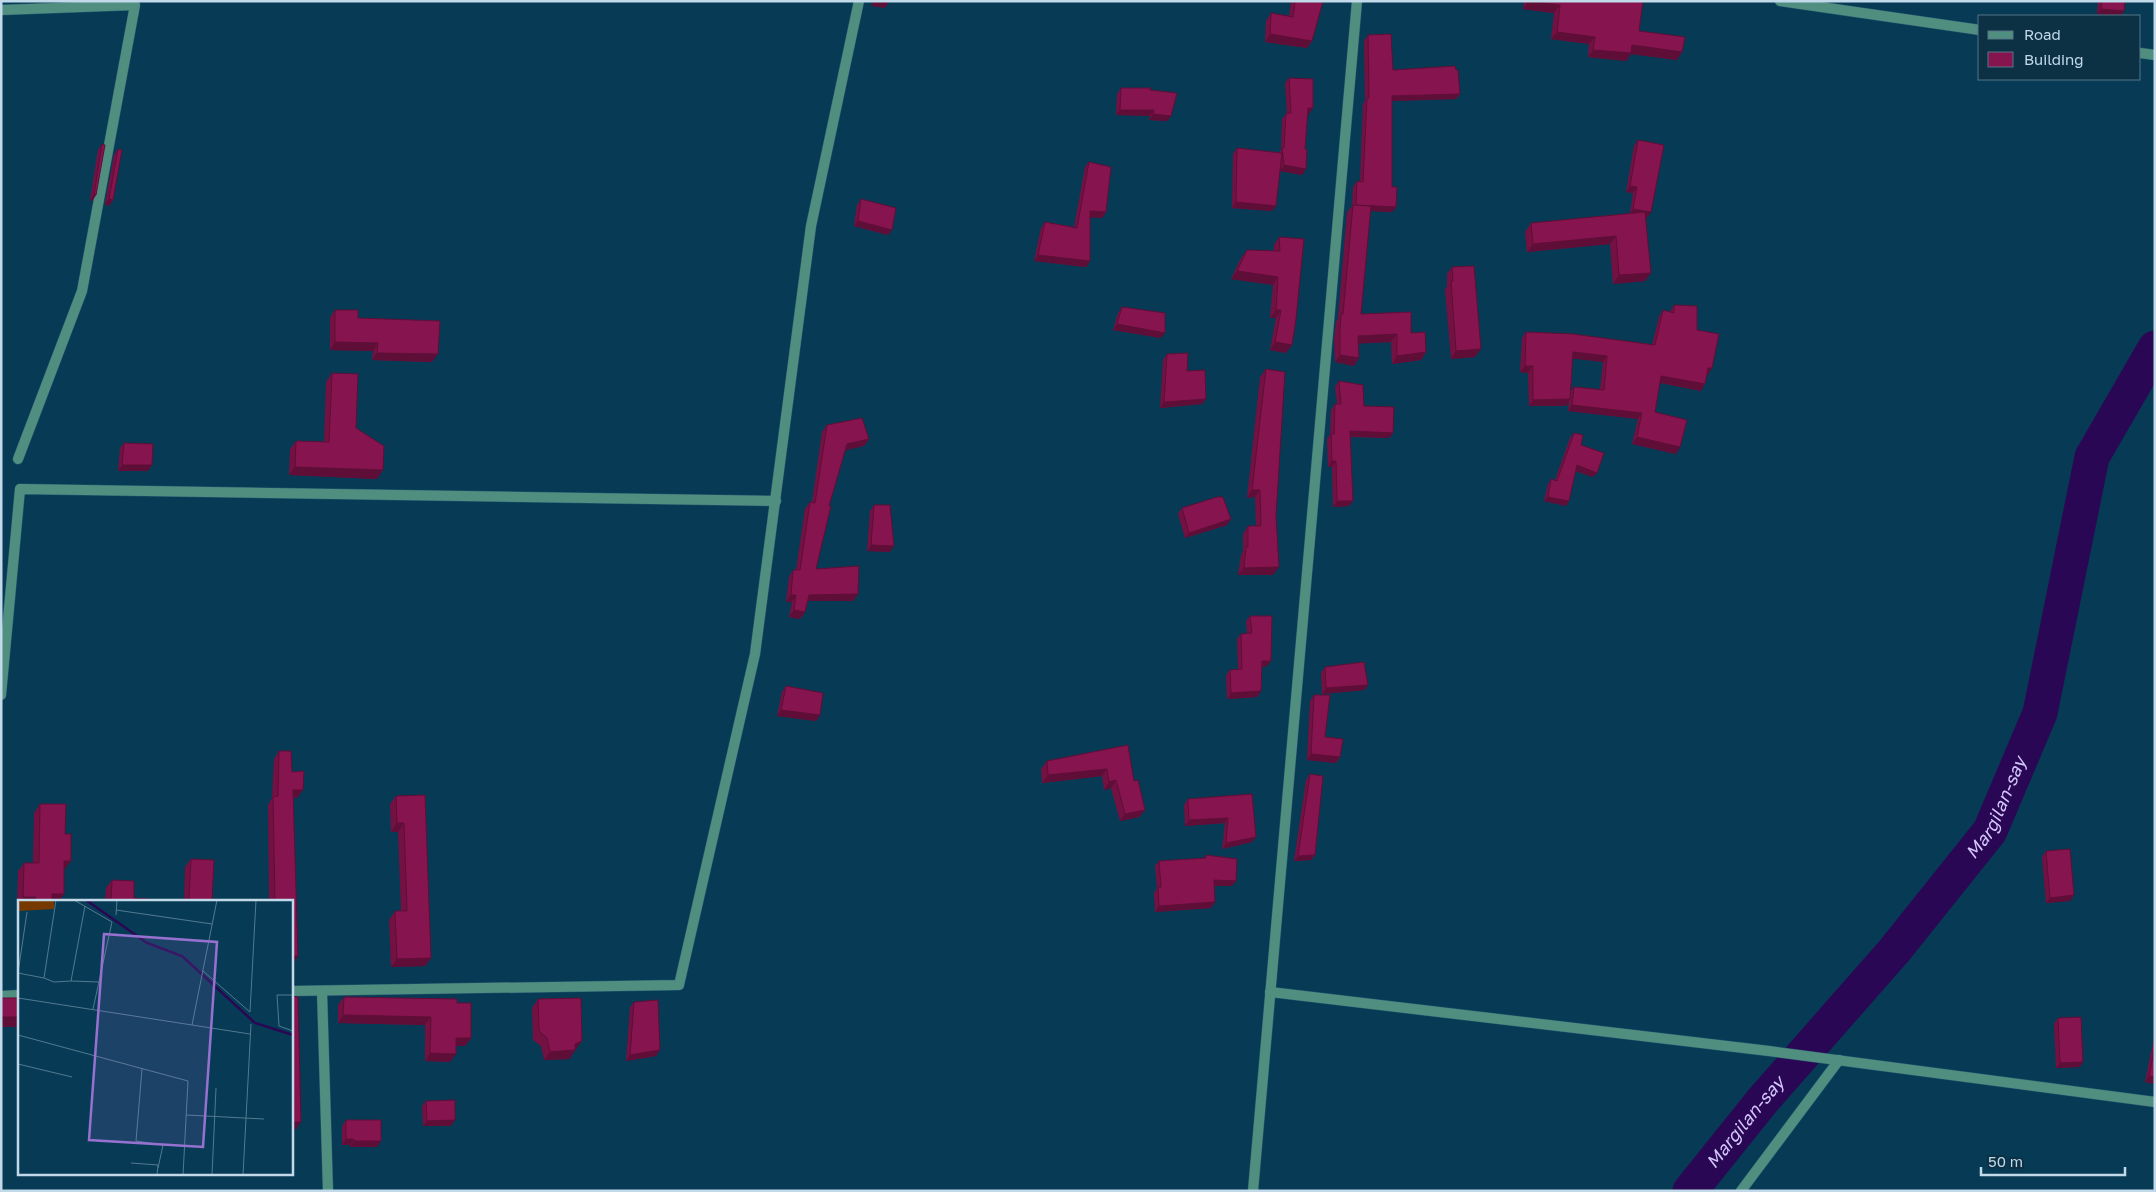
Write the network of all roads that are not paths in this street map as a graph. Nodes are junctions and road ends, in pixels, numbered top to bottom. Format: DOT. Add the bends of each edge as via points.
graph roads {
  1 [pos="859,1"];
  2 [pos="1357,1"];
  3 [pos="1780,1"];
  4 [pos="135,3"];
  5 [pos="1,10"];
  6 [pos="1978,30"];
  7 [pos="2141,53"];
  8 [pos="2155,55"];
  9 [pos="18,459"];
  10 [pos="776,501"];
  11 [pos="1,694"];
  12 [pos="292,991"];
  13 [pos="322,991"];
  14 [pos="1270,992"];
  15 [pos="1,996"];
  16 [pos="18,996"];
  17 [pos="1839,1060"];
  18 [pos="2155,1102"];
  19 [pos="328,1191"];
  20 [pos="1252,1191"];
  21 [pos="1741,1191"];
  1 -- 10 [label="street" via="811,226"];
  2 -- 14 [label="street"];
  3 -- 6 [label="street"];
  4 -- 5 [label="street"];
  4 -- 9 [label="street" via="82,291"];
  7 -- 8 [label="street"];
  10 -- 11 [label="street" via="20,489"];
  10 -- 13 [label="street" via="756,654 679,985"];
  12 -- 13 [label="street"];
  13 -- 19 [label="street"];
  14 -- 17 [label="street"];
  14 -- 20 [label="street"];
  15 -- 16 [label="street"];
  17 -- 18 [label="street"];
  17 -- 21 [label="street"];
}
